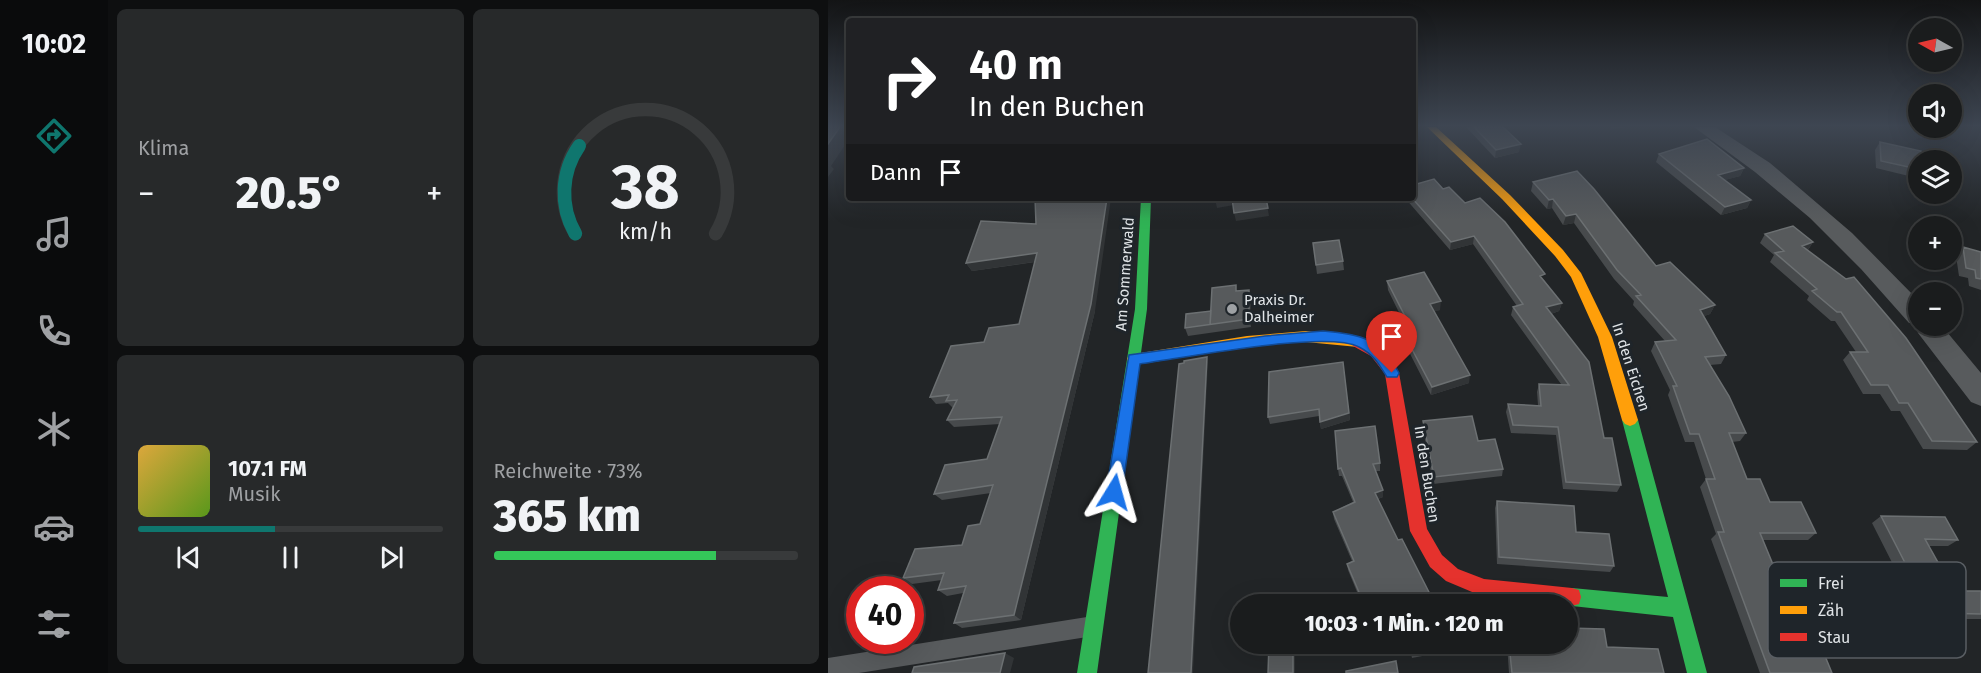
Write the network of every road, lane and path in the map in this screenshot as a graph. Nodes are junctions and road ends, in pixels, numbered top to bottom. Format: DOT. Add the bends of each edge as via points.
graph roads {
  1 [pos="1465,158"];
  2 [pos="1748,158"];
  3 [pos="1146,201"];
  4 [pos="1908,304"];
  5 [pos="1935,336"];
  6 [pos="1134,359"];
  7 [pos="1981,394"];
  8 [pos="1681,608"];
  9 [pos="1094,626"];
  10 [pos="828,668"];
  11 [pos="1087,673"];
  12 [pos="1697,673"];
  1 -- 8 [label="street, In den Eichen" via="1577,276 1605,337 1622,389"];
  2 -- 4 [label="street" via="1808,205 1883,275"];
  3 -- 6 [label="street, Am Sommerwald" via="1141,309"];
  5 -- 7 [label="street"];
  6 -- 8 [label="street, In den Buchen" via="1323,336 1363,343 1382,356 1392,373 1419,531 1425,546 1444,570 1461,582 1484,588"];
  6 -- 9 [label="street, Am Sommerwald"];
  8 -- 12 [label="street, In den Eichen"];
  9 -- 10 [label="lane"];
  9 -- 11 [label="street, Am Sommerwald"];
}
